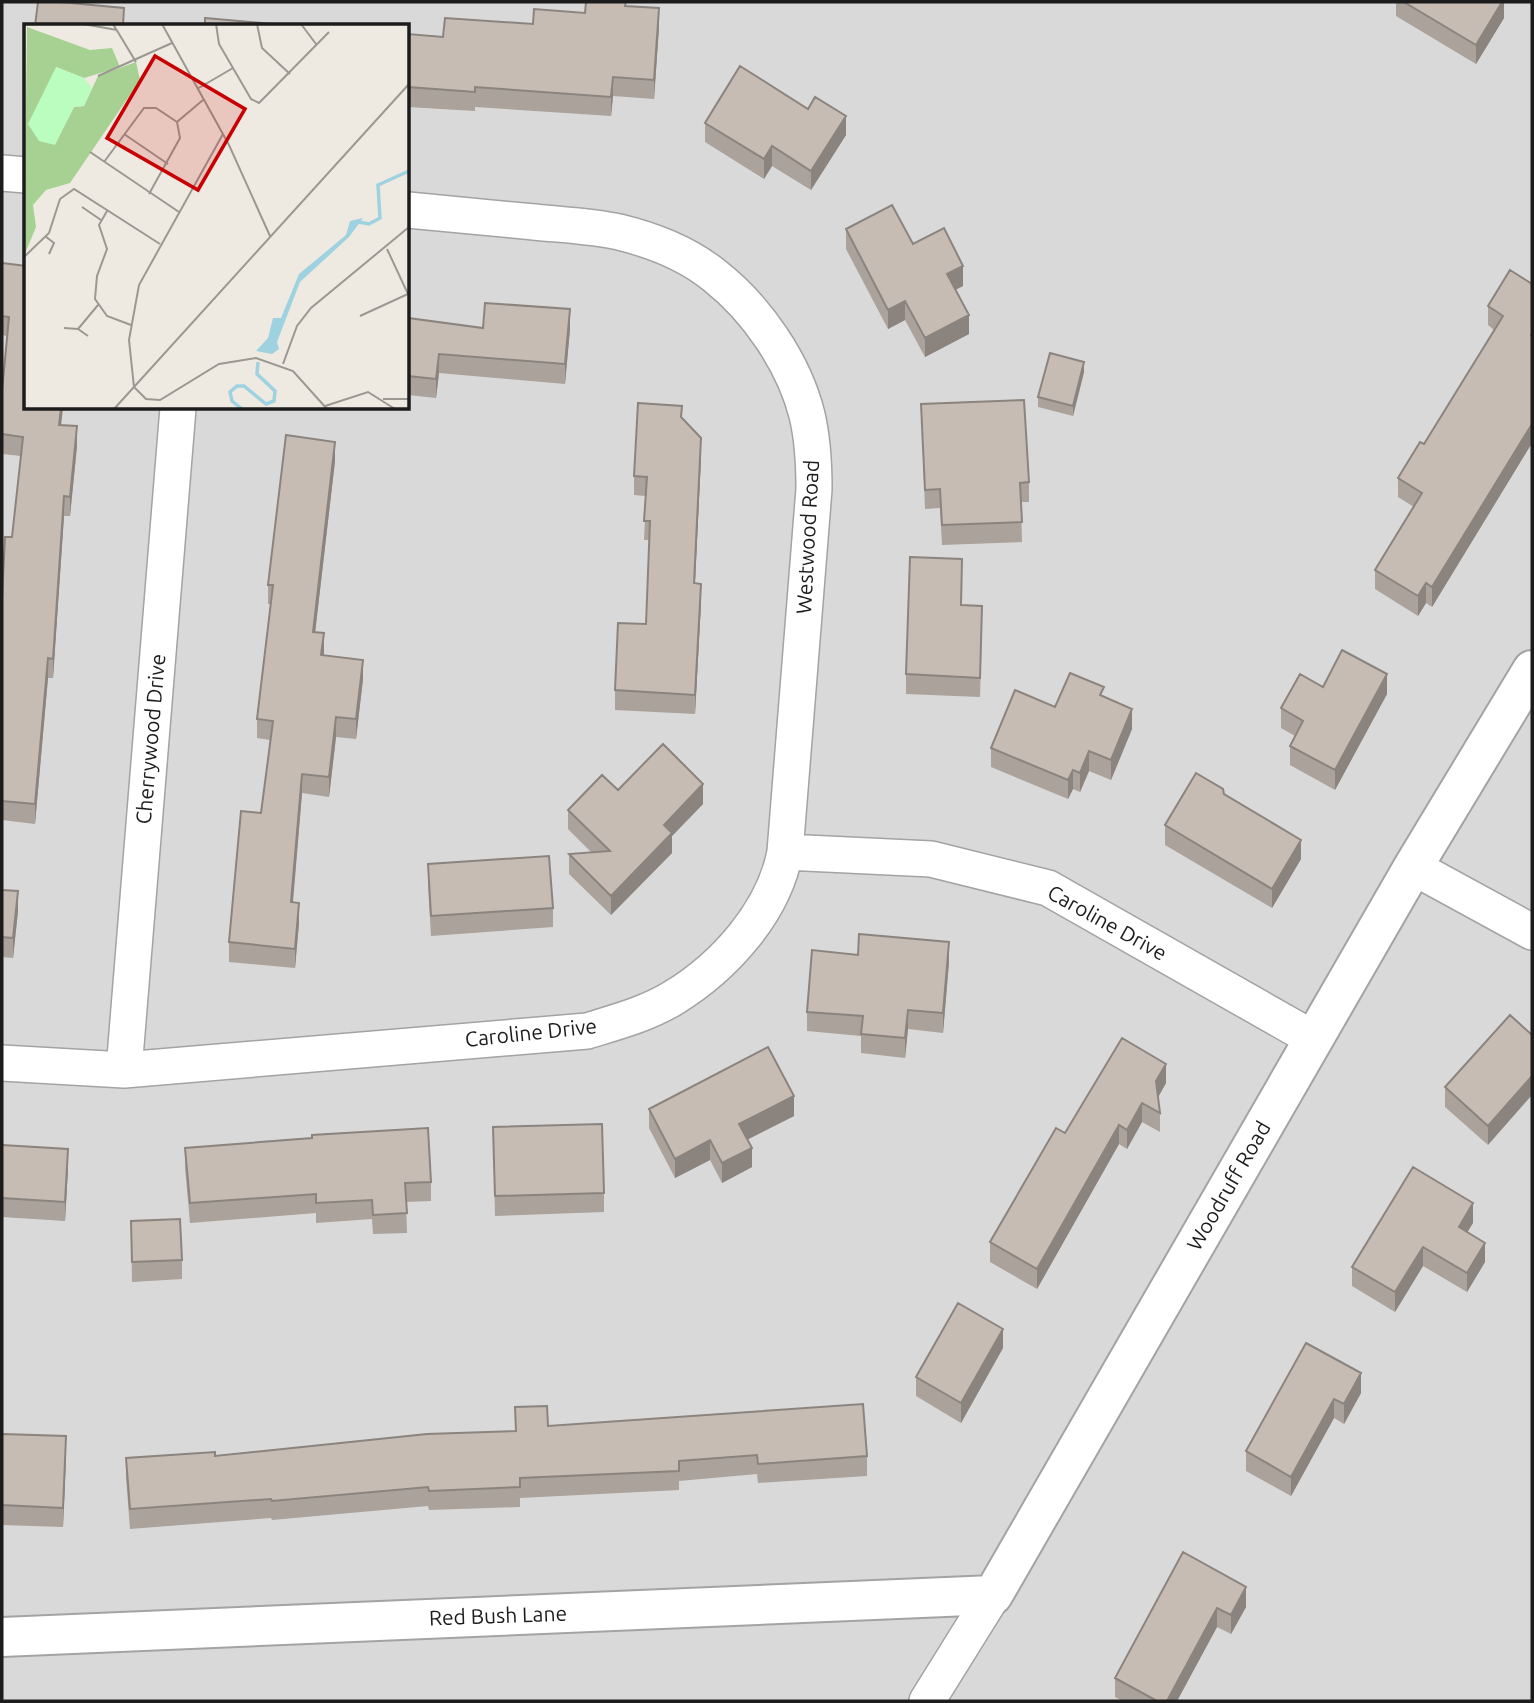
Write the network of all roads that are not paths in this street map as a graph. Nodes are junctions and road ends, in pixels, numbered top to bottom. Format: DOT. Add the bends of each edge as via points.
graph roads {
  1 [pos="2,173"];
  2 [pos="24,176"];
  3 [pos="410,210"];
  4 [pos="178,410"];
  5 [pos="1532,670"];
  6 [pos="785,852"];
  7 [pos="1413,867"];
  8 [pos="1532,932"];
  9 [pos="1314,1039"];
  10 [pos="2,1063"];
  11 [pos="124,1070"];
  12 [pos="993,1595"];
  13 [pos="2,1637"];
  14 [pos="927,1701"];
  1 -- 2 [label="street"];
  3 -- 6 [label="street, Westwood Road" via="587,227 652,242 714,275 771,338 806,412 813,447 814,489"];
  4 -- 11 [label="street, Cherrywood Drive"];
  5 -- 7 [label="street, Woodruff Road"];
  6 -- 9 [label="street, Caroline Drive" via="931,859 1048,888"];
  6 -- 11 [label="street, Caroline Drive" via="769,898 727,955 672,999 631,1018 587,1031"];
  7 -- 8 [label="street"];
  7 -- 9 [label="street, Woodruff Road"];
  9 -- 12 [label="street, Woodruff Road"];
  10 -- 11 [label="street, Caroline Drive"];
  12 -- 13 [label="street, Red Bush Lane"];
  12 -- 14 [label="street, Woodruff Road"];
}
